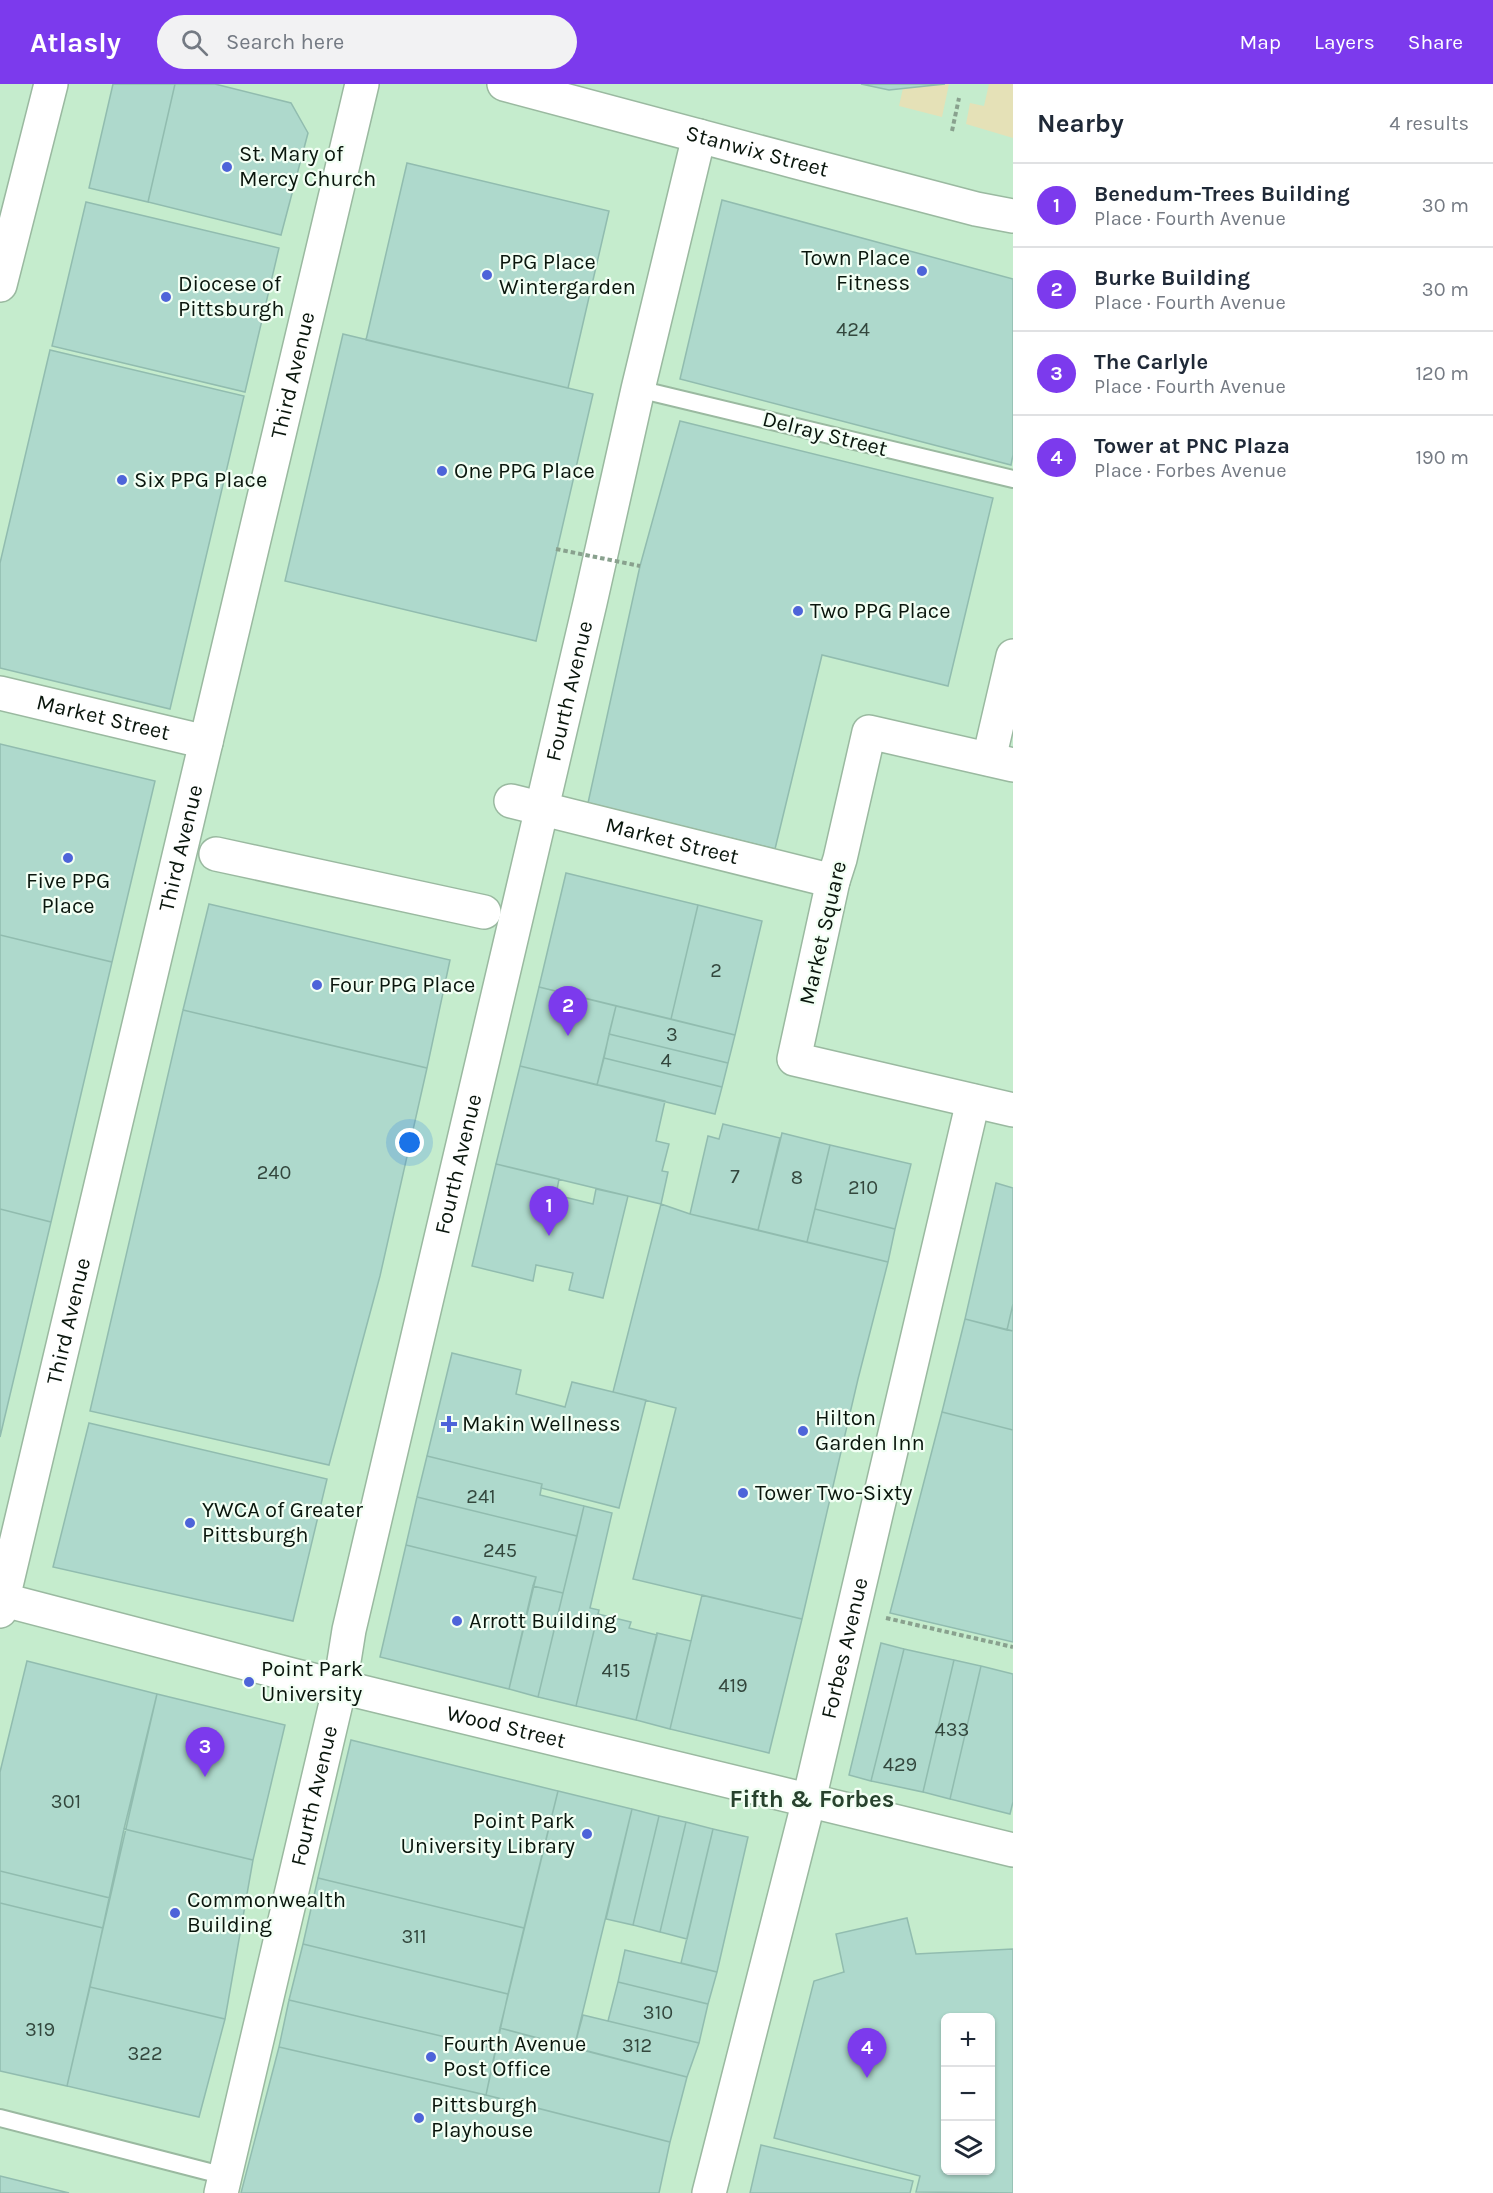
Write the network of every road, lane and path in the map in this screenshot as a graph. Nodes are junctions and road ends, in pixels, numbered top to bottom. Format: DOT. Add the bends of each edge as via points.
graph roads {
  1 [pos="51,84"];
  2 [pos="362,84"];
  3 [pos="504,84"];
  4 [pos="959,98"];
  5 [pos="952,130"];
  6 [pos="699,136"];
  7 [pos="1013,216"];
  8 [pos="0,285"];
  9 [pos="638,389"];
  10 [pos="1013,479"];
  11 [pos="556,549"];
  12 [pos="640,566"];
  13 [pos="1013,656"];
  14 [pos="0,693"];
  15 [pos="206,742"];
  16 [pos="1001,762"];
  17 [pos="526,805"];
  18 [pos="216,854"];
  19 [pos="833,881"];
  20 [pos="484,912"];
  21 [pos="973,1101"];
  22 [pos="1013,1110"];
  23 [pos="1,1604"];
  24 [pos="879,1616"];
  25 [pos="1013,1647"];
  26 [pos="340,1686"];
  27 [pos="809,1800"];
  28 [pos="1013,1850"];
  29 [pos="0,2118"];
  30 [pos="223,2185"];
  31 [pos="709,2193"];
  1 -- 8 [label="street"];
  2 -- 15 [label="street, Third Avenue"];
  3 -- 6 [label="street, Stanwix Street"];
  4 -- 5 [label="path"];
  6 -- 7 [label="street, Stanwix Street"];
  6 -- 9 [label="street, Fourth Avenue"];
  9 -- 10 [label="lane, Delray Street"];
  9 -- 17 [label="street, Fourth Avenue"];
  11 -- 12 [label="path, bridge"];
  13 -- 16 [label="street"];
  14 -- 15 [label="street, Market Street"];
  15 -- 23 [label="street, Third Avenue"];
  16 -- 19 [label="street, Market Square" via="869,732"];
  17 -- 19 [label="street, Market Street"];
  17 -- 26 [label="street, Fourth Avenue"];
  18 -- 20 [label="street"];
  19 -- 21 [label="street, Market Square" via="794,1059"];
  21 -- 22 [label="street, Market Square"];
  21 -- 27 [label="street, Forbes Avenue"];
  23 -- 26 [label="street, Wood Street"];
  24 -- 25 [label="path"];
  26 -- 27 [label="street, Wood Street"];
  26 -- 30 [label="street, Fourth Avenue"];
  27 -- 28 [label="street, Wood Street"];
  27 -- 31 [label="street, Forbes Avenue"];
  29 -- 30 [label="lane"];
}
